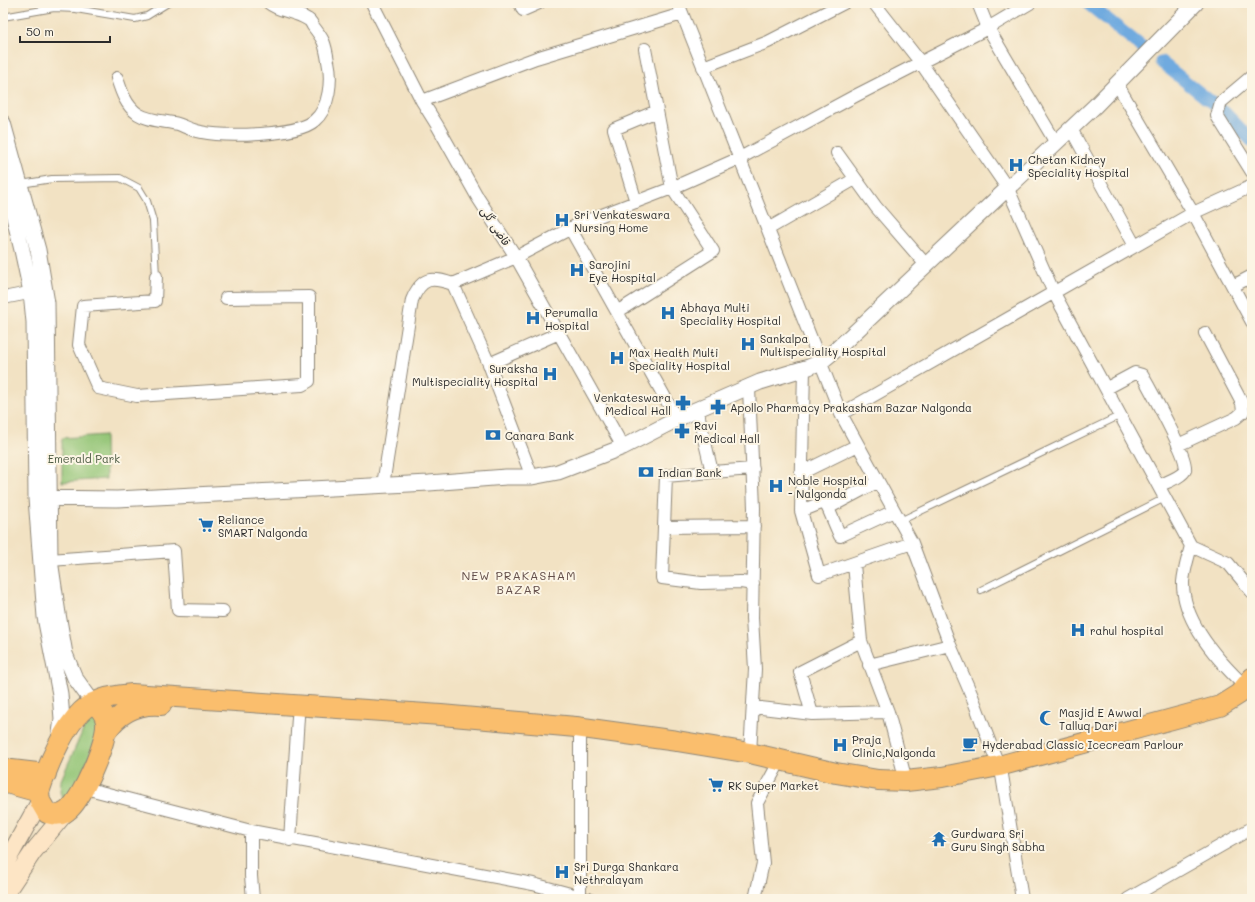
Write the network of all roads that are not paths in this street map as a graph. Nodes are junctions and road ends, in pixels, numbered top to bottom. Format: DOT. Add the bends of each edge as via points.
graph roads {
  1 [pos="168,3"];
  2 [pos="269,3"];
  3 [pos="372,3"];
  4 [pos="520,3"];
  5 [pos="539,3"];
  6 [pos="844,3"];
  7 [pos="874,3"];
  8 [pos="978,3"];
  9 [pos="1030,3"];
  10 [pos="1196,3"];
  11 [pos="680,8"];
  12 [pos="3,16"];
  13 [pos="988,28"];
  14 [pos="645,49"];
  15 [pos="921,63"];
  16 [pos="703,67"];
  17 [pos="1252,76"];
  18 [pos="117,78"];
  19 [pos="1117,84"];
  20 [pos="422,101"];
  21 [pos="657,111"];
  22 [pos="3,123"];
  23 [pos="1071,129"];
  24 [pos="1056,143"];
  25 [pos="837,153"];
  26 [pos="740,158"];
  27 [pos="3,172"];
  28 [pos="1252,172"];
  29 [pos="854,179"];
  30 [pos="20,185"];
  31 [pos="1252,186"];
  32 [pos="672,188"];
  33 [pos="1008,189"];
  34 [pos="636,202"];
  35 [pos="1193,214"];
  36 [pos="570,228"];
  37 [pos="768,229"];
  38 [pos="1136,246"];
  39 [pos="516,257"];
  40 [pos="927,266"];
  41 [pos="156,276"];
  42 [pos="1252,276"];
  43 [pos="453,284"];
  44 [pos="1234,286"];
  45 [pos="38,291"];
  46 [pos="1054,293"];
  47 [pos="3,298"];
  48 [pos="226,298"];
  49 [pos="617,312"];
  50 [pos="1252,322"];
  51 [pos="559,333"];
  52 [pos="1205,333"];
  53 [pos="821,362"];
  54 [pos="489,364"];
  55 [pos="804,368"];
  56 [pos="748,388"];
  57 [pos="1107,388"];
  58 [pos="697,409"];
  59 [pos="841,414"];
  60 [pos="1121,415"];
  61 [pos="677,419"];
  62 [pos="858,445"];
  63 [pos="1178,445"];
  64 [pos="623,447"];
  65 [pos="753,470"];
  66 [pos="712,472"];
  67 [pos="801,474"];
  68 [pos="532,477"];
  69 [pos="877,482"];
  70 [pos="383,485"];
  71 [pos="1159,486"];
  72 [pos="42,498"];
  73 [pos="1165,498"];
  74 [pos="828,508"];
  75 [pos="802,511"];
  76 [pos="897,516"];
  77 [pos="754,526"];
  78 [pos="665,527"];
  79 [pos="912,544"];
  80 [pos="1191,546"];
  81 [pos="50,560"];
  82 [pos="854,564"];
  83 [pos="753,584"];
  84 [pos="981,590"];
  85 [pos="1252,592"];
  86 [pos="223,611"];
  87 [pos="861,641"];
  88 [pos="950,645"];
  89 [pos="869,666"];
  90 [pos="1250,688"];
  91 [pos="93,703"];
  92 [pos="752,707"];
  93 [pos="888,712"];
  94 [pos="812,714"];
  95 [pos="298,717"];
  96 [pos="106,732"];
  97 [pos="580,735"];
  98 [pos="58,750"];
  99 [pos="750,754"];
  100 [pos="776,768"];
  101 [pos="3,769"];
  102 [pos="1000,771"];
  103 [pos="906,781"];
  104 [pos="3,782"];
  105 [pos="85,788"];
  106 [pos="42,789"];
  107 [pos="66,812"];
  108 [pos="1252,828"];
  109 [pos="251,831"];
  110 [pos="290,840"];
  111 [pos="3,868"];
  112 [pos="3,897"];
  113 [pos="584,898"];
  114 [pos="253,899"];
  115 [pos="755,899"];
  116 [pos="1022,899"];
  117 [pos="1128,899"];
  1 -- 12 [label="lane" via="158,11 135,19 92,11 54,8"];
  2 -- 18 [label="street" via="276,9 308,19 325,41 330,71 328,94 324,108 315,120 302,128 283,132 217,135 146,118 131,109"];
  3 -- 20 [label="street, قاضی گلی"];
  4 -- 5 [label="street" via="523,10"];
  6 -- 16 [label="street" via="768,42"];
  7 -- 15 [label="street"];
  8 -- 13 [label="street"];
  9 -- 13 [label="street"];
  10 -- 19 [label="street"];
  11 -- 16 [label="street"];
  11 -- 20 [label="street"];
  13 -- 15 [label="street"];
  13 -- 24 [label="street"];
  14 -- 21 [label="street"];
  15 -- 26 [label="street"];
  15 -- 33 [label="street"];
  16 -- 26 [label="street"];
  17 -- 28 [label="street" via="1221,102 1217,116"];
  19 -- 23 [label="street"];
  19 -- 35 [label="street"];
  20 -- 39 [label="street, قاضی گلی" via="478,198"];
  21 -- 32 [label="street"];
  21 -- 34 [label="street" via="614,129"];
  22 -- 30 [label="street"];
  23 -- 24 [label="street"];
  23 -- 38 [label="street"];
  24 -- 33 [label="street"];
  25 -- 29 [label="street"];
  26 -- 32 [label="street"];
  26 -- 37 [label="street"];
  27 -- 45 [label="street"];
  29 -- 37 [label="street"];
  29 -- 40 [label="street"];
  30 -- 41 [label="lane" via="52,179 120,178 139,188 147,201 153,221"];
  30 -- 45 [label="street" via="38,250"];
  31 -- 35 [label="street"];
  32 -- 34 [label="street"];
  32 -- 49 [label="street" via="713,250"];
  33 -- 40 [label="street"];
  33 -- 46 [label="street"];
  34 -- 36 [label="street"];
  35 -- 38 [label="street"];
  35 -- 44 [label="street"];
  36 -- 39 [label="street"];
  36 -- 49 [label="street"];
  37 -- 53 [label="street"];
  38 -- 46 [label="street"];
  39 -- 43 [label="street"];
  39 -- 51 [label="street, قاضی گلی"];
  40 -- 53 [label="street"];
  41 -- 48 [label="street" via="155,301 83,306 79,345 98,388 137,396 302,385 309,381 309,297"];
  42 -- 44 [label="street"];
  43 -- 54 [label="street"];
  43 -- 70 [label="street" via="430,279 416,290 412,300"];
  44 -- 50 [label="street"];
  45 -- 47 [label="street"];
  45 -- 72 [label="street" via="34,330"];
  46 -- 57 [label="street"];
  46 -- 59 [label="street"];
  49 -- 61 [label="street"];
  51 -- 54 [label="street"];
  51 -- 64 [label="street, قاضی گلی"];
  52 -- 63 [label="street" via="1242,404 1243,412 1236,418"];
  53 -- 55 [label="street"];
  53 -- 59 [label="street"];
  54 -- 68 [label="street"];
  55 -- 56 [label="street"];
  55 -- 67 [label="street"];
  56 -- 58 [label="street"];
  56 -- 65 [label="street"];
  57 -- 60 [label="street"];
  57 -- 63 [label="street" via="1132,374 1142,375"];
  58 -- 61 [label="street"];
  58 -- 66 [label="street"];
  59 -- 62 [label="street"];
  60 -- 71 [label="street"];
  60 -- 76 [label="lane"];
  61 -- 64 [label="street"];
  62 -- 67 [label="street"];
  62 -- 69 [label="street"];
  63 -- 71 [label="street" via="1184,459 1185,470"];
  64 -- 68 [label="street" via="558,472"];
  65 -- 66 [label="street"];
  65 -- 77 [label="street"];
  66 -- 78 [label="street" via="666,476"];
  67 -- 75 [label="street"];
  68 -- 70 [label="street"];
  69 -- 74 [label="street"];
  69 -- 76 [label="street"];
  70 -- 72 [label="street" via="117,499"];
  71 -- 73 [label="street"];
  72 -- 81 [label="street"];
  72 -- 98 [label="street" via="45,617 60,694 62,719"];
  73 -- 80 [label="street"];
  73 -- 84 [label="lane"];
  74 -- 75 [label="street" via="824,502"];
  74 -- 76 [label="street" via="840,536"];
  75 -- 82 [label="street" via="819,575"];
  76 -- 79 [label="street"];
  77 -- 78 [label="street"];
  77 -- 83 [label="street"];
  78 -- 83 [label="street" via="662,578 701,583"];
  79 -- 82 [label="street"];
  79 -- 88 [label="street"];
  80 -- 85 [label="street" via="1228,563"];
  80 -- 90 [label="street" via="1183,583 1186,600 1197,629 1207,644"];
  81 -- 86 [label="street" via="174,551 178,610"];
  81 -- 91 [label="street" via="65,654 75,678"];
  82 -- 87 [label="street"];
  83 -- 92 [label="street" via="755,669"];
  87 -- 89 [label="street"];
  87 -- 94 [label="street" via="800,672"];
  88 -- 89 [label="street"];
  88 -- 102 [label="street"];
  89 -- 93 [label="street"];
  90 -- 102 [label="highway" via="1231,708 1213,715"];
  91 -- 96 [label="highway" via="104,715"];
  91 -- 98 [label="highway" via="71,723"];
  91 -- 99 [label="highway" via="132,694 157,694 441,715 576,727"];
  92 -- 94 [label="street"];
  92 -- 99 [label="street"];
  93 -- 94 [label="street"];
  93 -- 103 [label="street"];
  95 -- 96 [label="highway" via="155,704 138,706 124,712"];
  95 -- 97 [label="highway"];
  95 -- 110 [label="street"];
  96 -- 105 [label="highway"];
  97 -- 100 [label="highway"];
  97 -- 113 [label="street"];
  98 -- 106 [label="highway"];
  99 -- 103 [label="highway" via="836,773 878,780"];
  100 -- 102 [label="highway" via="878,790 909,791 944,787"];
  100 -- 115 [label="street" via="757,803 763,863"];
  101 -- 106 [label="highway"];
  102 -- 103 [label="highway"];
  102 -- 116 [label="street"];
  104 -- 106 [label="highway"];
  105 -- 107 [label="highway"];
  105 -- 109 [label="street"];
  106 -- 107 [label="highway" via="47,813 57,815"];
  106 -- 111 [label="main road"];
  107 -- 112 [label="main road" via="33,852"];
  108 -- 117 [label="street"];
  109 -- 110 [label="street"];
  109 -- 114 [label="street"];
  110 -- 113 [label="street" via="533,884"];
}
